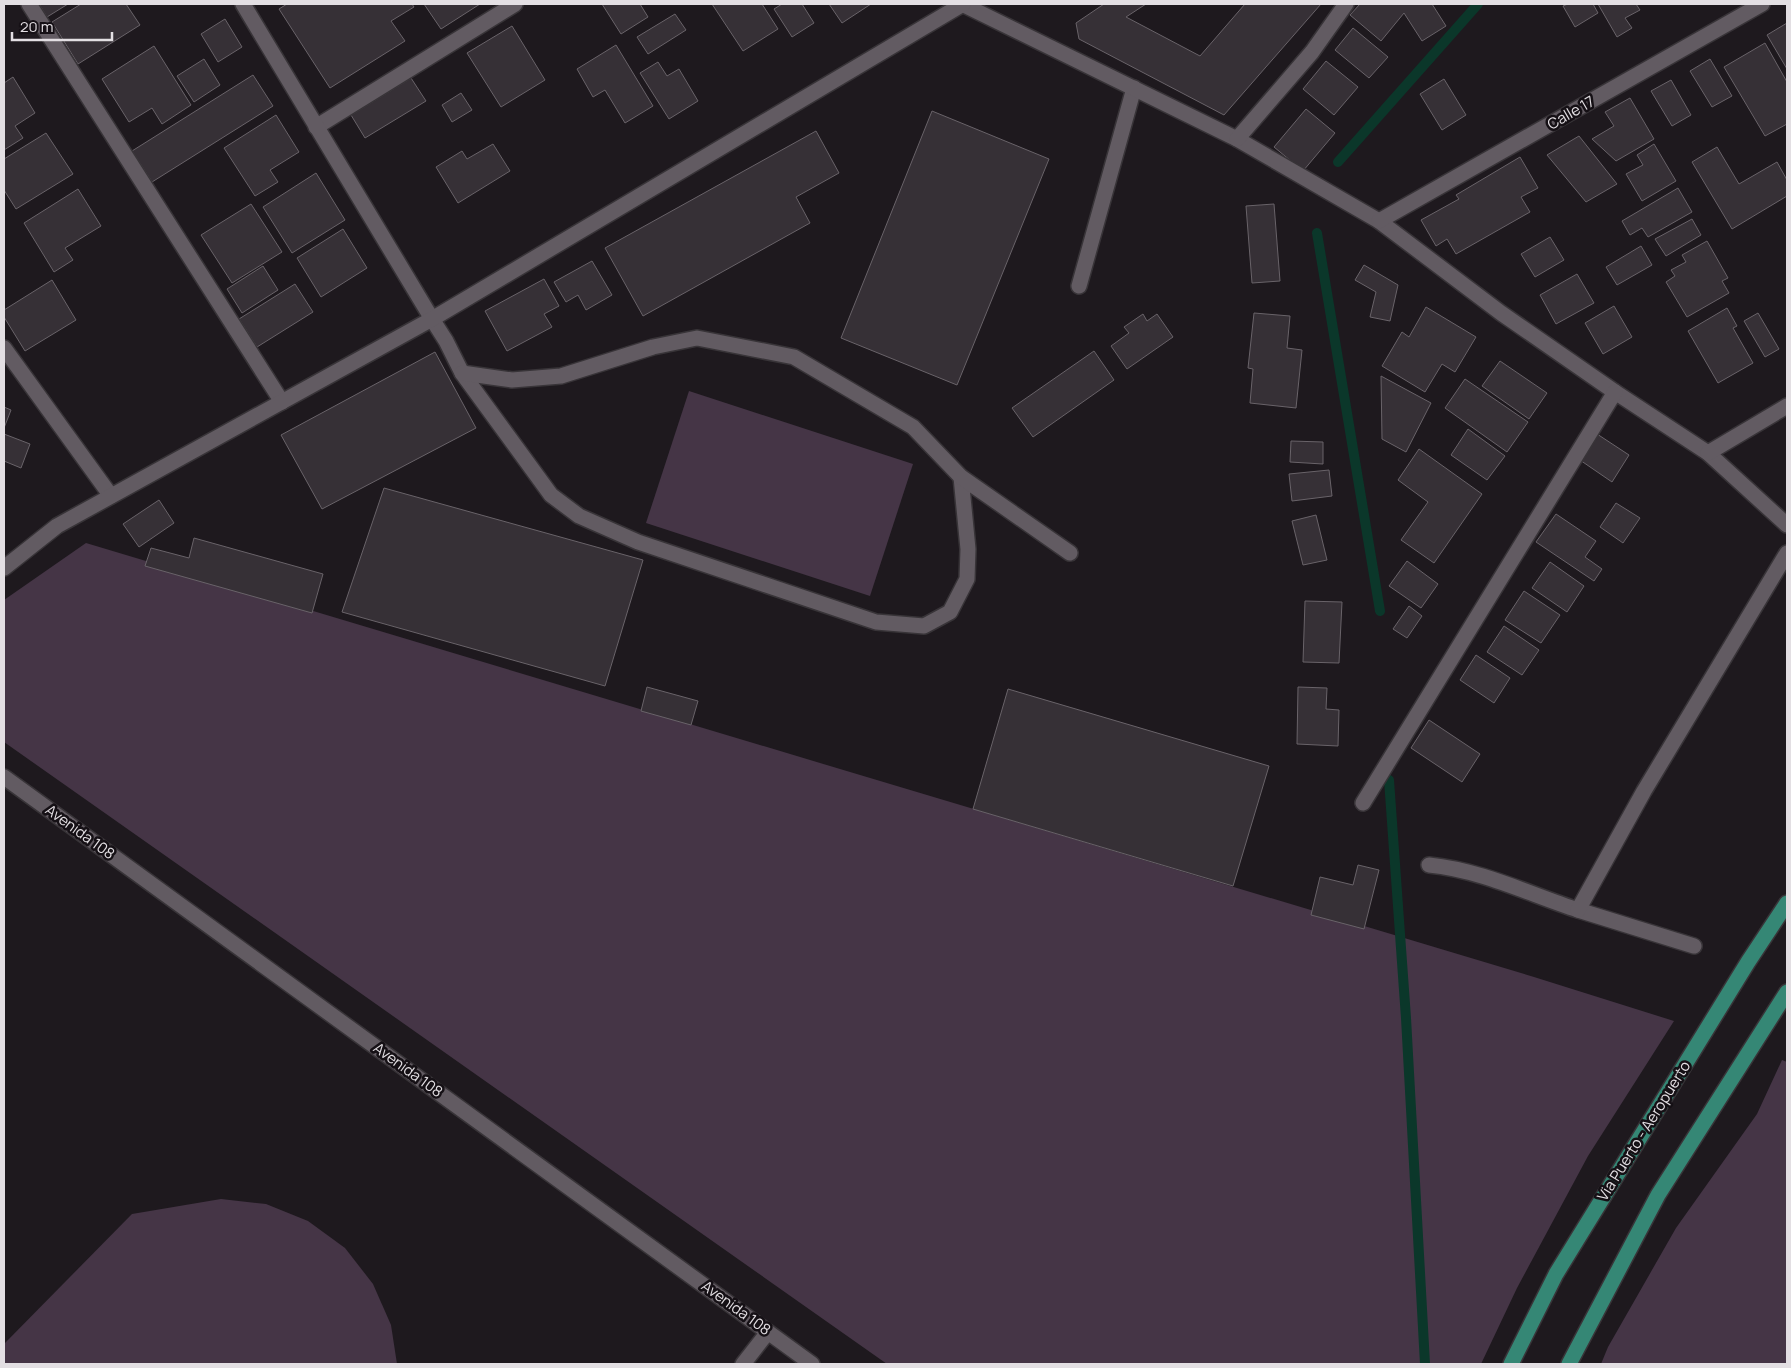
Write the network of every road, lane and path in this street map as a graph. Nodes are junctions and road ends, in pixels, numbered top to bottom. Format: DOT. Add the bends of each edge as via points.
graph roads {
  1 [pos="29,4"];
  2 [pos="244,4"];
  3 [pos="515,4"];
  4 [pos="963,4"];
  5 [pos="1346,4"];
  6 [pos="1762,4"];
  7 [pos="1134,88"];
  8 [pos="316,127"];
  9 [pos="1237,139"];
  10 [pos="1379,221"];
  11 [pos="1079,286"];
  12 [pos="432,319"];
  13 [pos="4,348"];
  14 [pos="462,373"];
  15 [pos="1615,392"];
  16 [pos="282,402"];
  17 [pos="1787,406"];
  18 [pos="1708,453"];
  19 [pos="961,477"];
  20 [pos="111,496"];
  21 [pos="1787,525"];
  22 [pos="1787,553"];
  23 [pos="1070,554"];
  24 [pos="4,568"];
  25 [pos="4,777"];
  26 [pos="1364,803"];
  27 [pos="1429,865"];
  28 [pos="1787,903"];
  29 [pos="1578,910"];
  30 [pos="1694,946"];
  31 [pos="1787,992"];
  32 [pos="768,1332"];
  33 [pos="743,1364"];
  34 [pos="812,1364"];
  35 [pos="1511,1364"];
  36 [pos="1569,1364"];
  1 -- 16 [label="street"];
  2 -- 8 [label="street"];
  3 -- 8 [label="street"];
  4 -- 7 [label="street"];
  4 -- 12 [label="street"];
  5 -- 9 [label="street" via="1312,52"];
  6 -- 10 [label="street, Calle 17"];
  7 -- 9 [label="street"];
  7 -- 11 [label="street"];
  8 -- 12 [label="street"];
  9 -- 10 [label="street"];
  10 -- 15 [label="street" via="1501,313"];
  12 -- 14 [label="street"];
  12 -- 16 [label="street"];
  13 -- 20 [label="street"];
  14 -- 19 [label="street" via="512,380 561,376 652,347 697,338 777,353 794,357 913,427"];
  14 -- 19 [label="street" via="551,495 579,516 638,542 876,622 924,626 950,612 967,579 968,549"];
  15 -- 18 [label="street"];
  15 -- 26 [label="street"];
  16 -- 20 [label="street"];
  17 -- 18 [label="street"];
  18 -- 21 [label="street"];
  19 -- 23 [label="street"];
  20 -- 24 [label="street" via="57,526"];
  22 -- 29 [label="street" via="1644,791"];
  25 -- 32 [label="street, Avenida 108"];
  27 -- 29 [label="street" via="1454,867"];
  28 -- 35 [label="main road, Via Puerto - Aeropuerto" via="1556,1274"];
  29 -- 30 [label="street"];
  31 -- 36 [label="main road" via="1658,1195"];
  32 -- 33 [label="street"];
  32 -- 34 [label="street, Avenida 108"];
}
